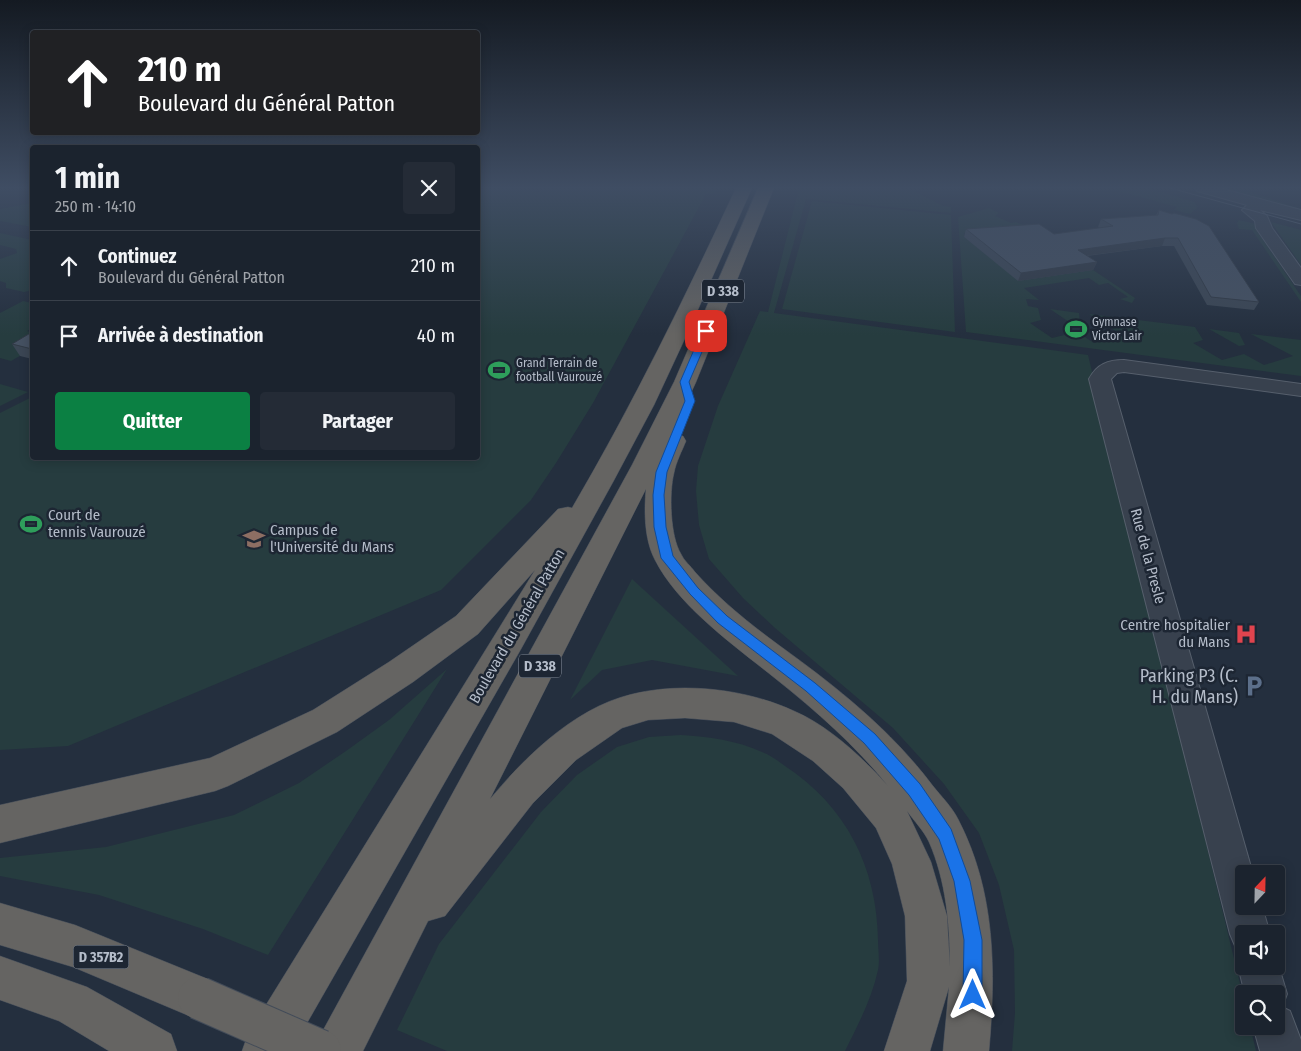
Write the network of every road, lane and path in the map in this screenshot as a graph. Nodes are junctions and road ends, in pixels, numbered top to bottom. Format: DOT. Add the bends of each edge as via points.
graph roads {
  1 [pos="722,237"];
  2 [pos="746,237"];
  3 [pos="1270,237"];
  4 [pos="1301,280"];
  5 [pos="685,382"];
  6 [pos="1301,390"];
  7 [pos="600,482"];
  8 [pos="0,824"];
  9 [pos="0,924"];
  10 [pos="1248,925"];
  11 [pos="392,949"];
  12 [pos="0,978"];
  13 [pos="1278,1035"];
  14 [pos="154,1051"];
  15 [pos="266,1051"];
  16 [pos="320,1051"];
  17 [pos="338,1051"];
  18 [pos="907,1051"];
  19 [pos="966,1051"];
  20 [pos="1282,1051"];
  1 -- 7 [label="highway, Boulevard du Général Patton / D 338" via="642,405"];
  2 -- 5 [label="highway, D 338"];
  3 -- 4 [label="street"];
  5 -- 11 [label="highway, D 338" via="645,465"];
  5 -- 19 [label="highway" via="690,401 661,472 660,527 667,558 723,620 870,738 946,834 962,881 973,940 973,995"];
  6 -- 10 [label="street, Rue de la Presle" via="1124,366 1107,369 1100,380"];
  7 -- 8 [label="highway" via="467,625 325,721 215,774"];
  7 -- 15 [label="highway, Boulevard du Général Patton / D 338"];
  9 -- 16 [label="highway, D 357B2, bridge" via="75,946"];
  11 -- 17 [label="highway, D 338"];
  11 -- 18 [label="highway" via="520,791 563,748 611,716 648,705 734,706 783,722 826,750 856,776 889,815 911,862 926,916 929,980"];
  12 -- 14 [label="highway" via="71,1003"];
  13 -- 20 [label="street"];
}
